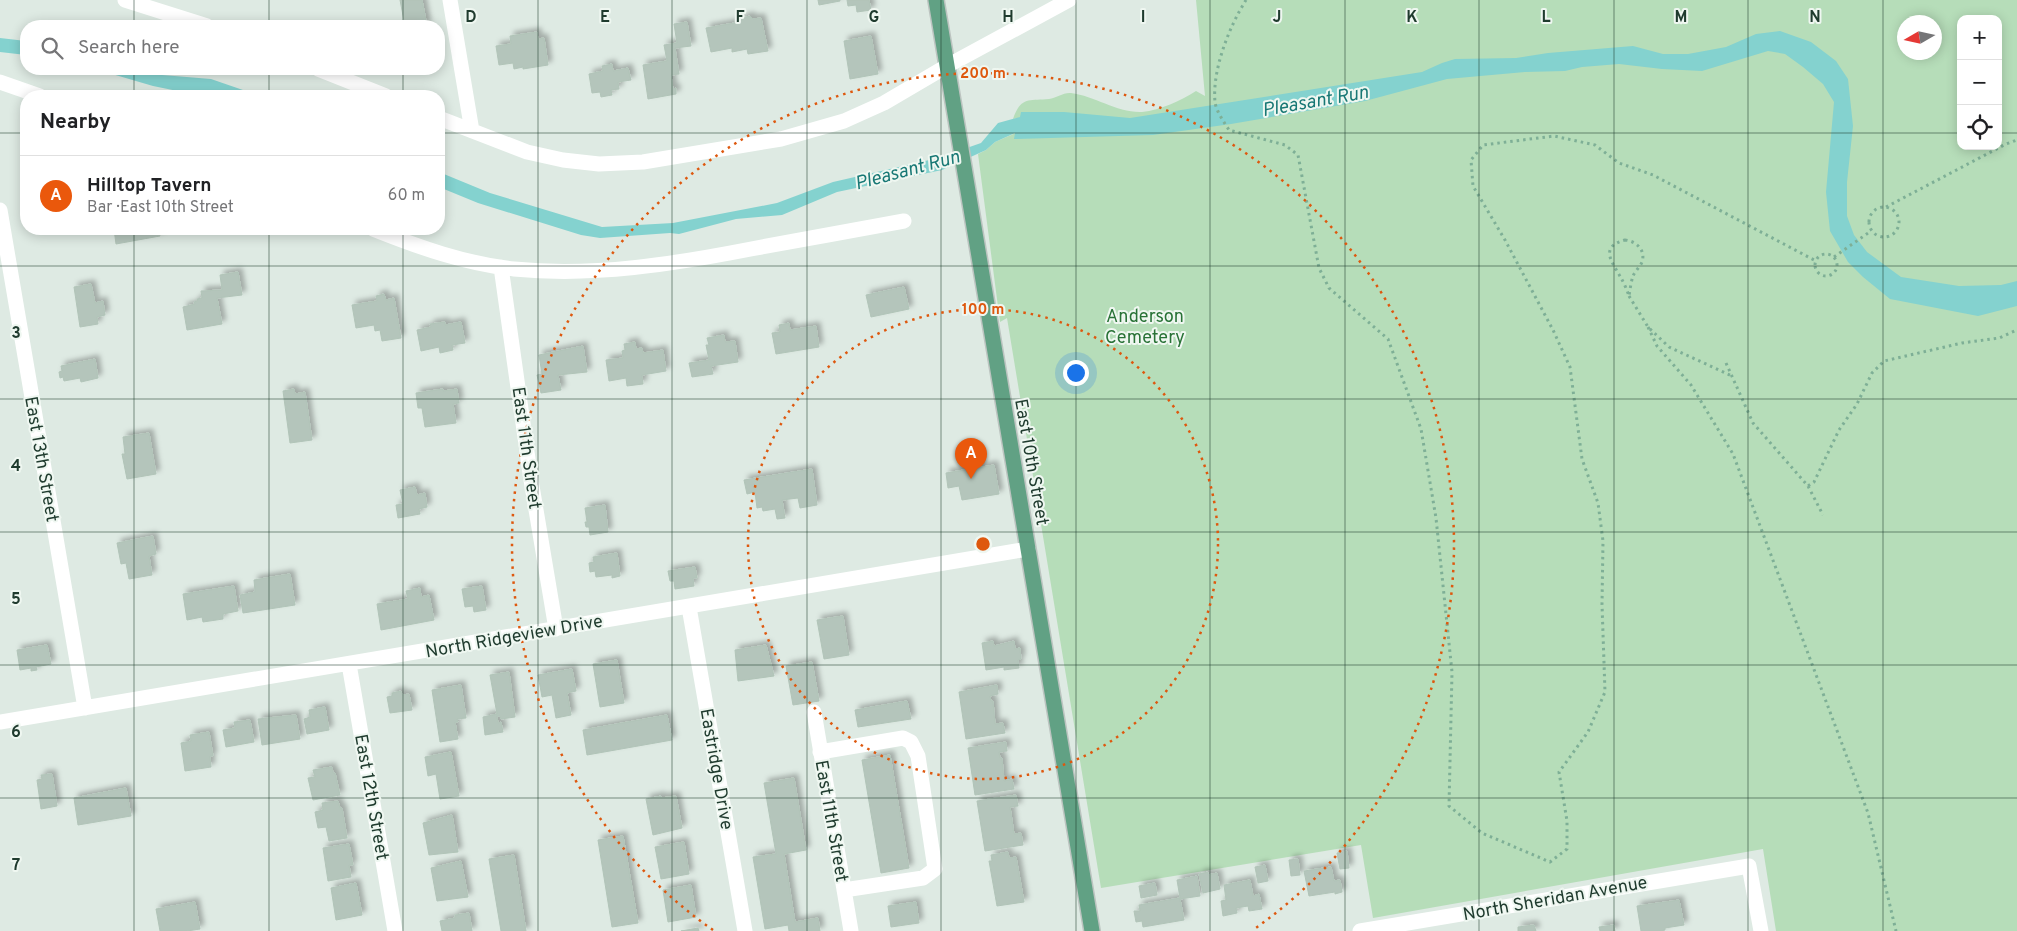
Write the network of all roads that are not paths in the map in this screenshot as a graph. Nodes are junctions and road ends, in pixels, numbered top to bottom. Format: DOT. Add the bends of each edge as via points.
graph roads {
  1 [pos="125,0"];
  2 [pos="450,0"];
  3 [pos="936,0"];
  4 [pos="1069,0"];
  5 [pos="188,20"];
  6 [pos="947,66"];
  7 [pos="333,75"];
  8 [pos="0,82"];
  9 [pos="23,90"];
  10 [pos="371,90"];
  11 [pos="445,120"];
  12 [pos="472,131"];
  13 [pos="0,210"];
  14 [pos="904,221"];
  15 [pos="391,235"];
  16 [pos="501,267"];
  17 [pos="1028,549"];
  18 [pos="689,607"];
  19 [pos="556,629"];
  20 [pos="349,664"];
  21 [pos="85,708"];
  22 [pos="814,712"];
  23 [pos="0,722"];
  24 [pos="820,752"];
  25 [pos="844,890"];
  26 [pos="1431,925"];
  27 [pos="395,931"];
  28 [pos="745,931"];
  29 [pos="851,931"];
  30 [pos="1092,931"];
  31 [pos="1360,931"];
  32 [pos="1761,931"];
  1 -- 5 [label="street"];
  2 -- 12 [label="street"];
  3 -- 6 [label="main road, East 10th Street"];
  4 -- 6 [label="street"];
  6 -- 12 [label="street" via="884,103 823,128 643,162 599,164 563,160 527,152"];
  6 -- 17 [label="main road, East 10th Street"];
  7 -- 10 [label="street"];
  8 -- 9 [label="street"];
  11 -- 12 [label="street"];
  13 -- 21 [label="street, East 13th Street"];
  14 -- 16 [label="street" via="642,267 562,271"];
  15 -- 16 [label="street" via="453,256"];
  16 -- 19 [label="street, East 11th Street"];
  17 -- 18 [label="street, North Ridgeview Drive"];
  17 -- 30 [label="main road, East 10th Street"];
  18 -- 19 [label="street, North Ridgeview Drive"];
  18 -- 28 [label="street, Eastridge Drive"];
  19 -- 20 [label="street, North Ridgeview Drive"];
  20 -- 21 [label="street, North Ridgeview Drive"];
  20 -- 27 [label="street, East 12th Street"];
  21 -- 23 [label="street, North Ridgeview Drive"];
  22 -- 24 [label="street, East 11th Street"];
  24 -- 25 [label="street, East 11th Street"];
  24 -- 25 [label="street" via="903,738 911,742 918,756 935,869 923,878"];
  25 -- 29 [label="street, East 11th Street"];
  26 -- 31 [label="street, North Sheridan Avenue"];
  26 -- 32 [label="street, North Sheridan Avenue" via="1749,866"];
}
